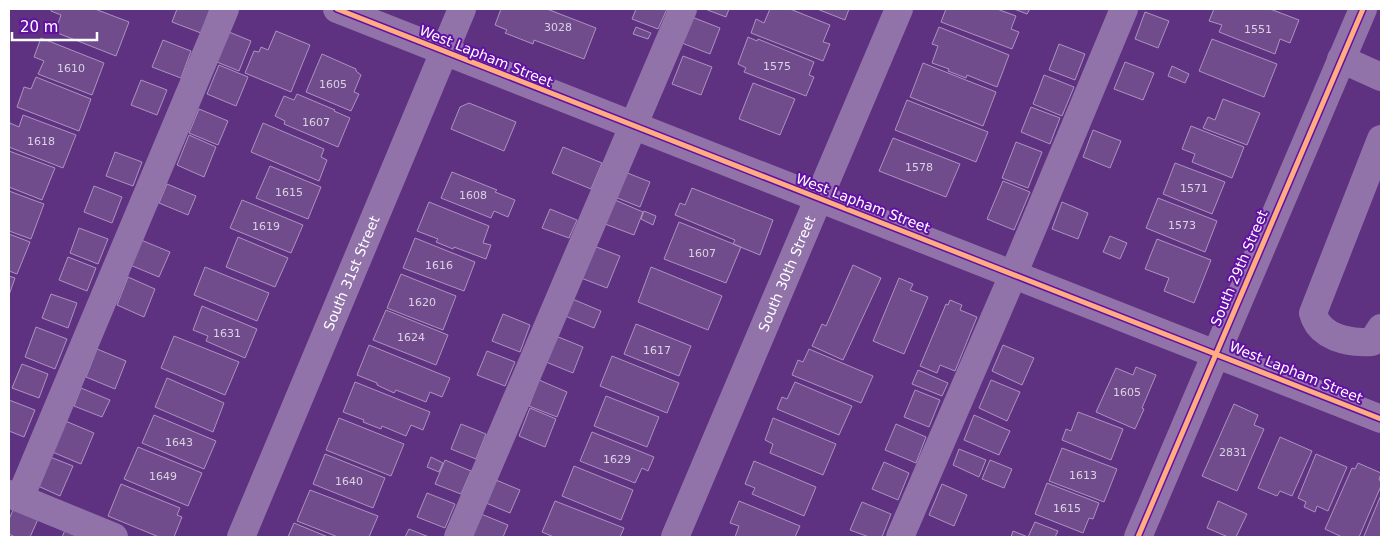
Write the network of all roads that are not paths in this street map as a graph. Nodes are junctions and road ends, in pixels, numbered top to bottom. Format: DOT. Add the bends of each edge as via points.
graph roads {
  1 [pos="225,9"];
  2 [pos="337,9"];
  3 [pos="462,9"];
  4 [pos="683,9"];
  5 [pos="899,9"];
  6 [pos="1124,9"];
  7 [pos="1363,9"];
  8 [pos="444,52"];
  9 [pos="1341,59"];
  10 [pos="1381,77"];
  11 [pos="634,127"];
  12 [pos="1381,139"];
  13 [pos="819,198"];
  14 [pos="1013,275"];
  15 [pos="1381,328"];
  16 [pos="1216,352"];
  17 [pos="1381,418"];
  18 [pos="15,496"];
  19 [pos="114,537"];
  20 [pos="241,537"];
  21 [pos="458,537"];
  22 [pos="675,537"];
  23 [pos="900,537"];
  24 [pos="1138,537"];
  1 -- 18 [label="street"];
  2 -- 8 [label="street, West Lapham Street"];
  3 -- 8 [label="street, South 31st Street"];
  4 -- 11 [label="street"];
  5 -- 13 [label="street, South 30th Street"];
  6 -- 14 [label="street"];
  7 -- 9 [label="street, South 29th Street"];
  8 -- 11 [label="street, West Lapham Street"];
  8 -- 20 [label="street, South 31st Street"];
  9 -- 10 [label="street"];
  9 -- 16 [label="street, South 29th Street"];
  11 -- 13 [label="street, West Lapham Street"];
  11 -- 21 [label="street"];
  12 -- 15 [label="street" via="1313,314 1318,325 1334,336 1355,342 1372,342"];
  13 -- 14 [label="street, West Lapham Street"];
  13 -- 22 [label="street, South 30th Street"];
  14 -- 16 [label="street, West Lapham Street"];
  14 -- 23 [label="street"];
  16 -- 17 [label="street, West Lapham Street"];
  16 -- 24 [label="street, South 29th Street"];
  18 -- 19 [label="street"];
}
